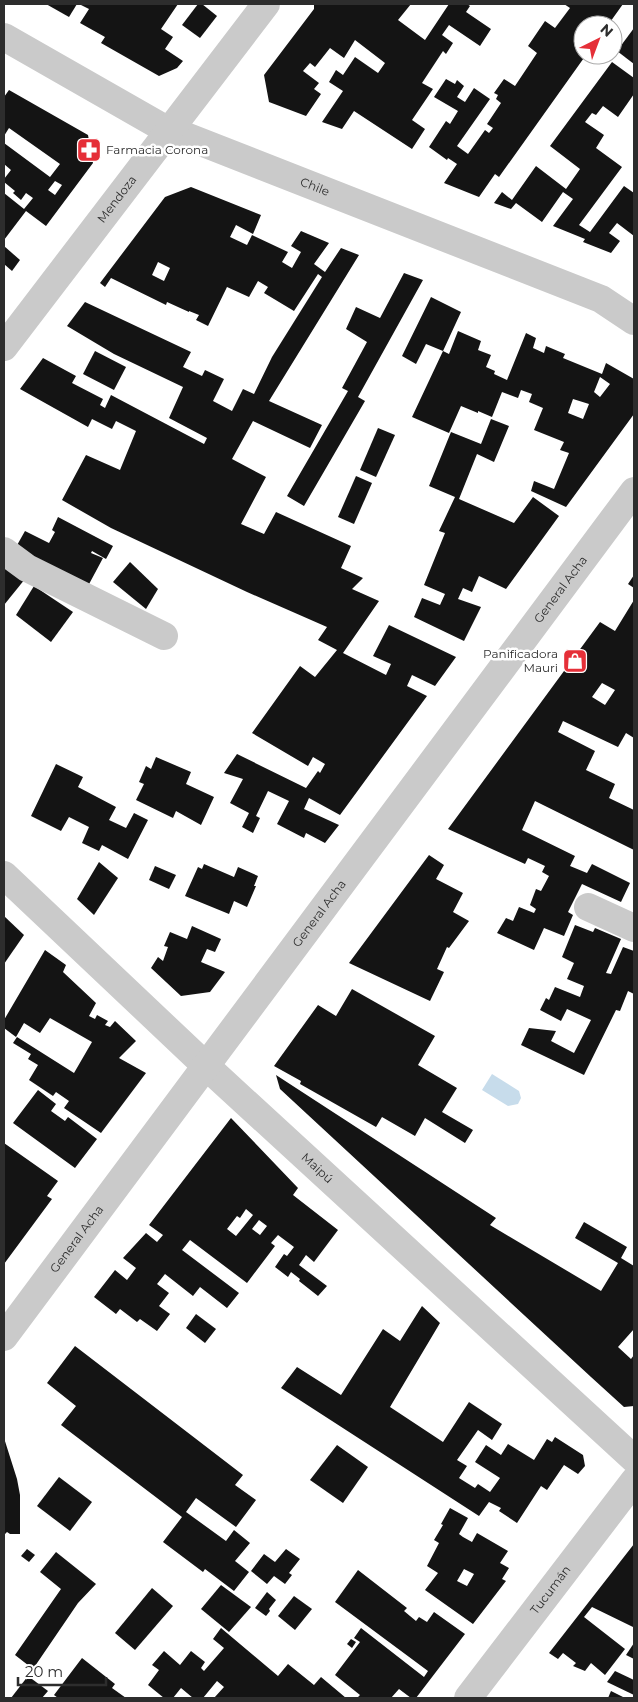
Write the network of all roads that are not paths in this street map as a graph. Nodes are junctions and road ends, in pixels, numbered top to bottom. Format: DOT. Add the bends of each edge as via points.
graph roads {
  1 [pos="266,4"];
  2 [pos="4,36"];
  3 [pos="169,130"];
  4 [pos="634,321"];
  5 [pos="4,347"];
  6 [pos="634,492"];
  7 [pos="4,551"];
  8 [pos="164,636"];
  9 [pos="4,875"];
  10 [pos="588,907"];
  11 [pos="634,928"];
  12 [pos="206,1066"];
  13 [pos="4,1337"];
  14 [pos="634,1459"];
  15 [pos="634,1481"];
  16 [pos="468,1698"];
  1 -- 3 [label="street, Mendoza"];
  2 -- 3 [label="street, Chile"];
  3 -- 4 [label="street, Chile" via="601,299"];
  3 -- 5 [label="street, Mendoza"];
  6 -- 12 [label="street, General Acha"];
  7 -- 8 [label="street" via="27,568"];
  9 -- 12 [label="street, Maipú"];
  10 -- 11 [label="street"];
  12 -- 13 [label="street, General Acha"];
  12 -- 14 [label="street, Maipú"];
  15 -- 16 [label="street, Tucumán"];
}
